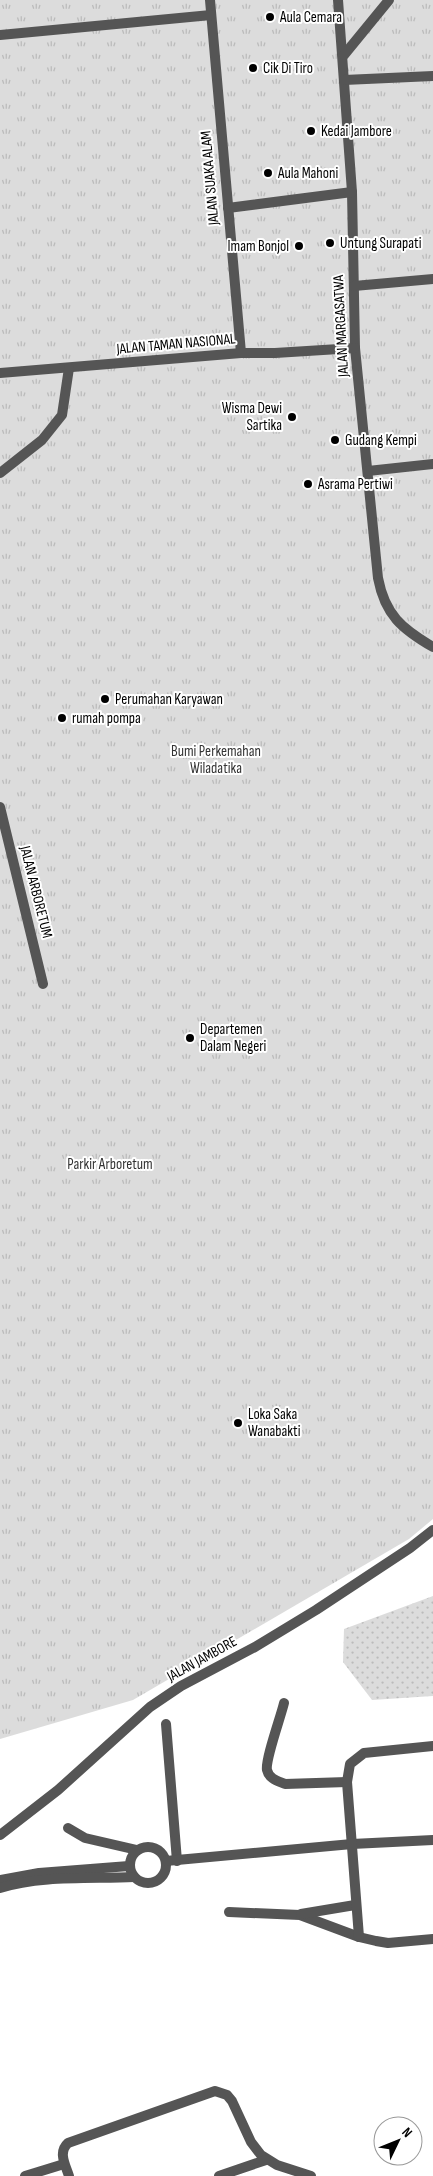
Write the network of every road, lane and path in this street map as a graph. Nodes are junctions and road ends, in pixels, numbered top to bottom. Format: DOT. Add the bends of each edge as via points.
graph roads {
  1 [pos="210,0"];
  2 [pos="338,0"];
  3 [pos="389,0"];
  4 [pos="211,16"];
  5 [pos="0,35"];
  6 [pos="344,55"];
  7 [pos="433,76"];
  8 [pos="344,80"];
  9 [pos="352,192"];
  10 [pos="228,208"];
  11 [pos="433,279"];
  12 [pos="354,286"];
  13 [pos="356,348"];
  14 [pos="241,353"];
  15 [pos="69,368"];
  16 [pos="0,373"];
  17 [pos="433,464"];
  18 [pos="368,471"];
  19 [pos="0,473"];
  20 [pos="433,647"];
  21 [pos="0,808"];
  22 [pos="43,984"];
  23 [pos="433,1530"];
  24 [pos="284,1703"];
  25 [pos="166,1724"];
  26 [pos="433,1746"];
  27 [pos="347,1782"];
  28 [pos="68,1828"];
  29 [pos="0,1835"];
  30 [pos="433,1840"];
  31 [pos="352,1844"];
  32 [pos="137,1850"];
  33 [pos="166,1861"];
  34 [pos="177,1861"];
  35 [pos="129,1866"];
  36 [pos="134,1877"];
  37 [pos="0,1880"];
  38 [pos="0,1888"];
  39 [pos="355,1904"];
  40 [pos="229,1912"];
  41 [pos="300,1914"];
  42 [pos="359,1937"];
  43 [pos="433,1938"];
  44 [pos="266,2160"];
  45 [pos="64,2164"];
  46 [pos="25,2176"];
  47 [pos="69,2176"];
  48 [pos="219,2176"];
  49 [pos="311,2176"];
  1 -- 4 [label="street, JALAN SUAKA ALAM"];
  2 -- 6 [label="street, JALAN MARGASATWA"];
  3 -- 6 [label="street"];
  4 -- 5 [label="street"];
  4 -- 10 [label="street, JALAN SUAKA ALAM"];
  6 -- 8 [label="street, JALAN MARGASATWA"];
  7 -- 8 [label="street"];
  8 -- 9 [label="street, JALAN MARGASATWA"];
  9 -- 10 [label="street"];
  9 -- 12 [label="street, JALAN MARGASATWA"];
  10 -- 14 [label="street, JALAN SUAKA ALAM"];
  11 -- 12 [label="street"];
  12 -- 13 [label="street, JALAN MARGASATWA"];
  13 -- 14 [label="street, JALAN TAMAN NASIONAL"];
  13 -- 18 [label="street, JALAN MARGASATWA"];
  14 -- 15 [label="street, JALAN TAMAN NASIONAL"];
  15 -- 16 [label="street, JALAN TAMAN NASIONAL"];
  15 -- 19 [label="street" via="62,415 42,440"];
  17 -- 18 [label="street"];
  18 -- 20 [label="street, JALAN MARGASATWA" via="381,593 399,624"];
  21 -- 22 [label="street, JALAN ARBORETUM"];
  23 -- 29 [label="street, JALAN JAMBORE" via="316,1610 157,1702 58,1790"];
  24 -- 27 [label="street" via="268,1764 270,1775 285,1784"];
  25 -- 34 [label="street"];
  26 -- 27 [label="street" via="364,1753 350,1764"];
  27 -- 31 [label="street"];
  28 -- 32 [label="street" via="86,1838"];
  30 -- 31 [label="street"];
  31 -- 34 [label="street"];
  31 -- 39 [label="street"];
  32 -- 33 [label="street" via="154,1848"];
  32 -- 35 [label="street"];
  33 -- 34 [label="street"];
  33 -- 36 [label="street" via="164,1873 156,1881 144,1883"];
  35 -- 36 [label="street"];
  35 -- 37 [label="street" via="39,1873"];
  36 -- 38 [label="street" via="45,1881"];
  39 -- 41 [label="street"];
  39 -- 42 [label="street"];
  40 -- 41 [label="street"];
  41 -- 42 [label="street"];
  42 -- 43 [label="street" via="388,1943"];
  44 -- 45 [label="street" via="255,2150 232,2101 215,2091 73,2140 63,2148"];
  44 -- 48 [label="street"];
  44 -- 49 [label="street"];
  45 -- 46 [label="street"];
  45 -- 47 [label="street"];
}
